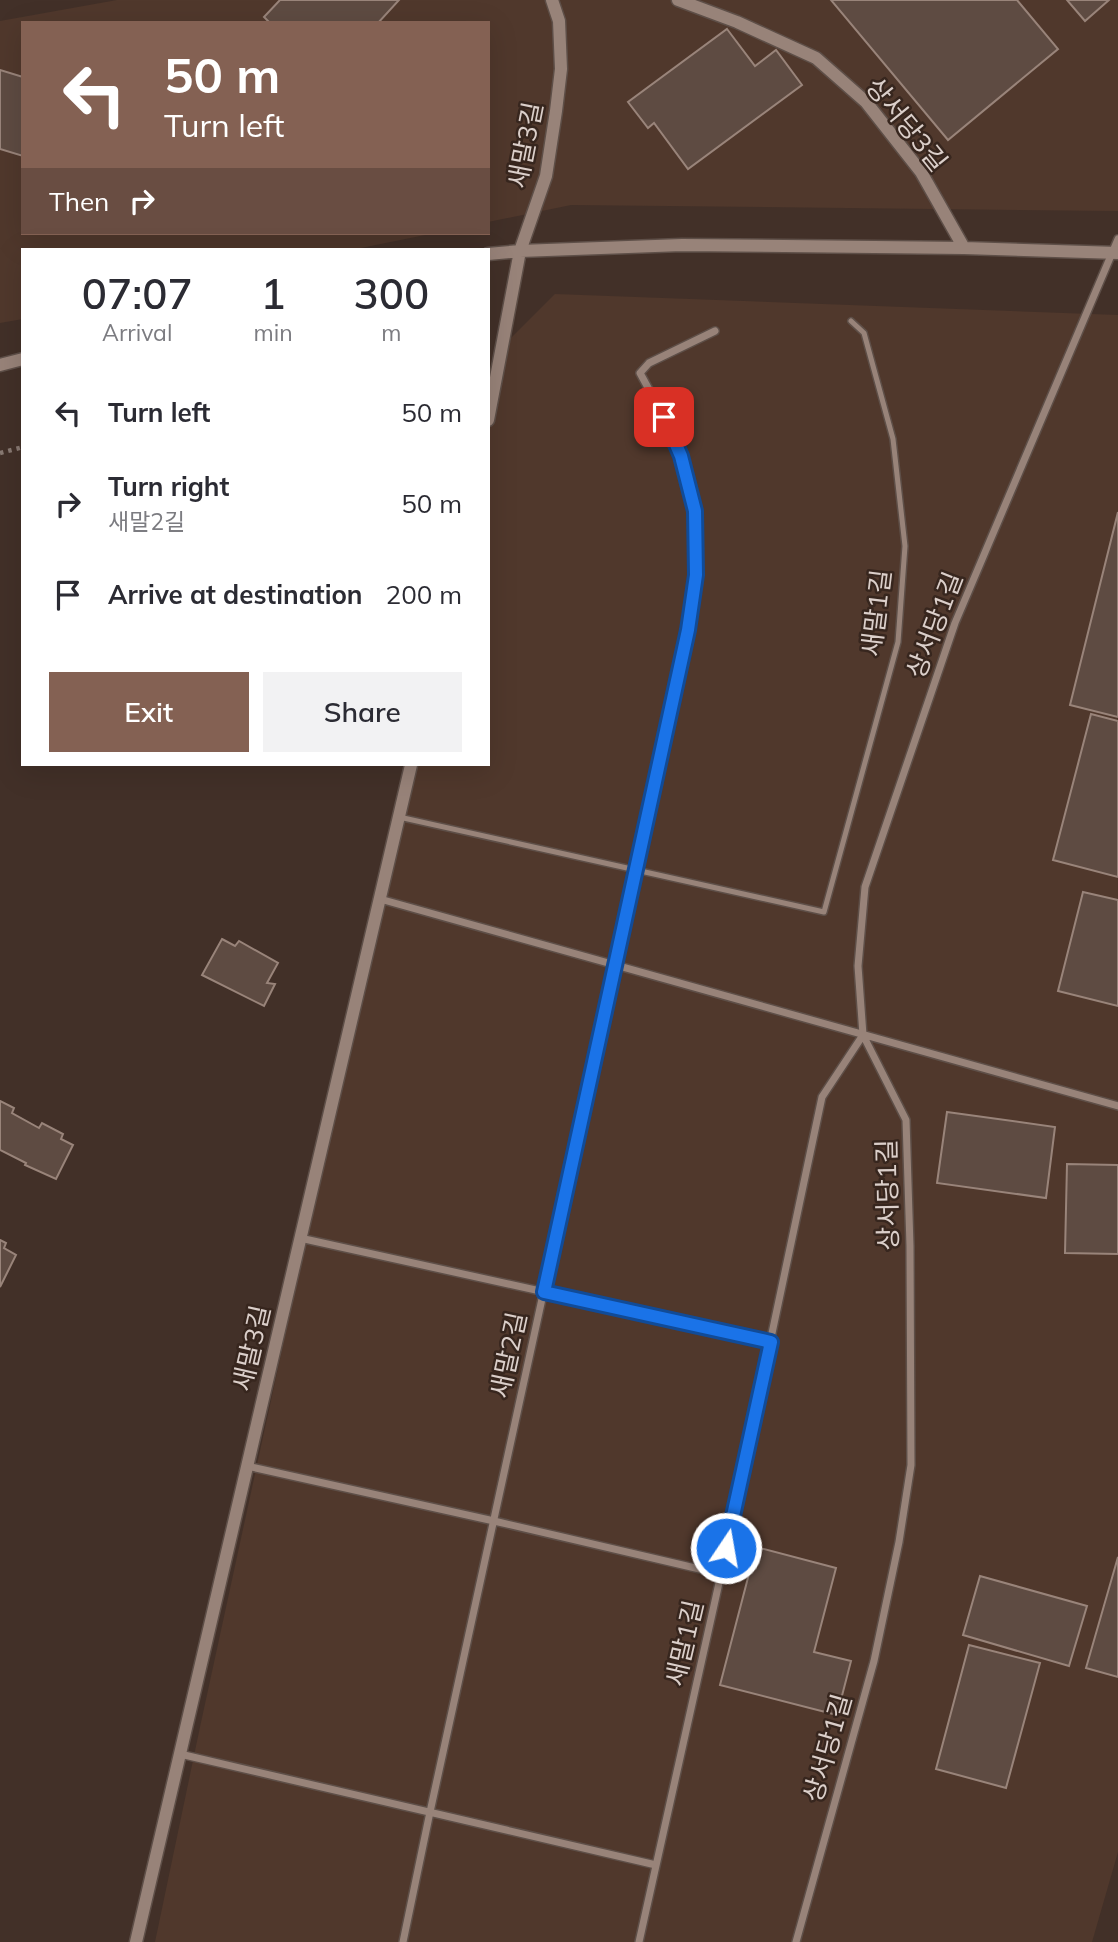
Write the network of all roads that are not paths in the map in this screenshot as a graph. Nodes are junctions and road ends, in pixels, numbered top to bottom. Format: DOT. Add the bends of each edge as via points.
graph roads {
  1 [pos="552,0"];
  2 [pos="678,0"];
  3 [pos="1118,239"];
  4 [pos="964,248"];
  5 [pos="520,251"];
  6 [pos="1115,253"];
  7 [pos="490,254"];
  8 [pos="851,321"];
  9 [pos="715,331"];
  10 [pos="21,360"];
  11 [pos="0,365"];
  12 [pos="490,410"];
  13 [pos="411,766"];
  14 [pos="399,817"];
  15 [pos="635,870"];
  16 [pos="380,899"];
  17 [pos="614,965"];
  18 [pos="863,1035"];
  19 [pos="1118,1106"];
  20 [pos="300,1238"];
  21 [pos="544,1292"];
  22 [pos="771,1342"];
  23 [pos="247,1466"];
  24 [pos="494,1521"];
  25 [pos="721,1574"];
  26 [pos="180,1754"];
  27 [pos="430,1812"];
  28 [pos="656,1865"];
  29 [pos="136,1942"];
  30 [pos="403,1942"];
  31 [pos="639,1942"];
  32 [pos="796,1942"];
  1 -- 5 [label="street, 새말3길" via="559,20 556,111 546,176"];
  2 -- 4 [label="street, 상서당3길" via="816,58 866,102 920,172"];
  3 -- 6 [label="street, 상서당1길"];
  4 -- 5 [label="street" via="682,245"];
  4 -- 6 [label="street"];
  5 -- 7 [label="street"];
  5 -- 12 [label="street, 새말3길"];
  6 -- 18 [label="street, 상서당1길" via="955,623 865,887 858,966"];
  8 -- 15 [label="lane, 새말1길" via="864,333 871,352 893,439 905,546 898,642 824,912"];
  9 -- 15 [label="street, 새말2길" via="649,363 640,373 681,456 695,511 696,575"];
  10 -- 11 [label="street"];
  13 -- 14 [label="street, 새말3길"];
  14 -- 15 [label="lane"];
  14 -- 16 [label="street, 새말3길"];
  15 -- 17 [label="street, 새말2길"];
  16 -- 17 [label="street"];
  16 -- 20 [label="street, 새말3길"];
  17 -- 18 [label="street"];
  17 -- 21 [label="street, 새말2길"];
  18 -- 19 [label="street"];
  18 -- 22 [label="street, 새말1길" via="822,1097"];
  18 -- 32 [label="street, 상서당1길" via="906,1120 912,1465 874,1661"];
  20 -- 21 [label="street"];
  20 -- 23 [label="street, 새말3길"];
  21 -- 22 [label="street"];
  21 -- 24 [label="street, 새말2길"];
  22 -- 25 [label="street, 새말1길"];
  23 -- 24 [label="street"];
  23 -- 26 [label="street, 새말3길"];
  24 -- 25 [label="street"];
  24 -- 27 [label="street, 새말2길"];
  25 -- 28 [label="street, 새말1길"];
  26 -- 27 [label="street"];
  26 -- 29 [label="street, 새말3길"];
  27 -- 28 [label="street"];
  27 -- 30 [label="street, 새말2길"];
  28 -- 31 [label="street, 새말1길"];
}
